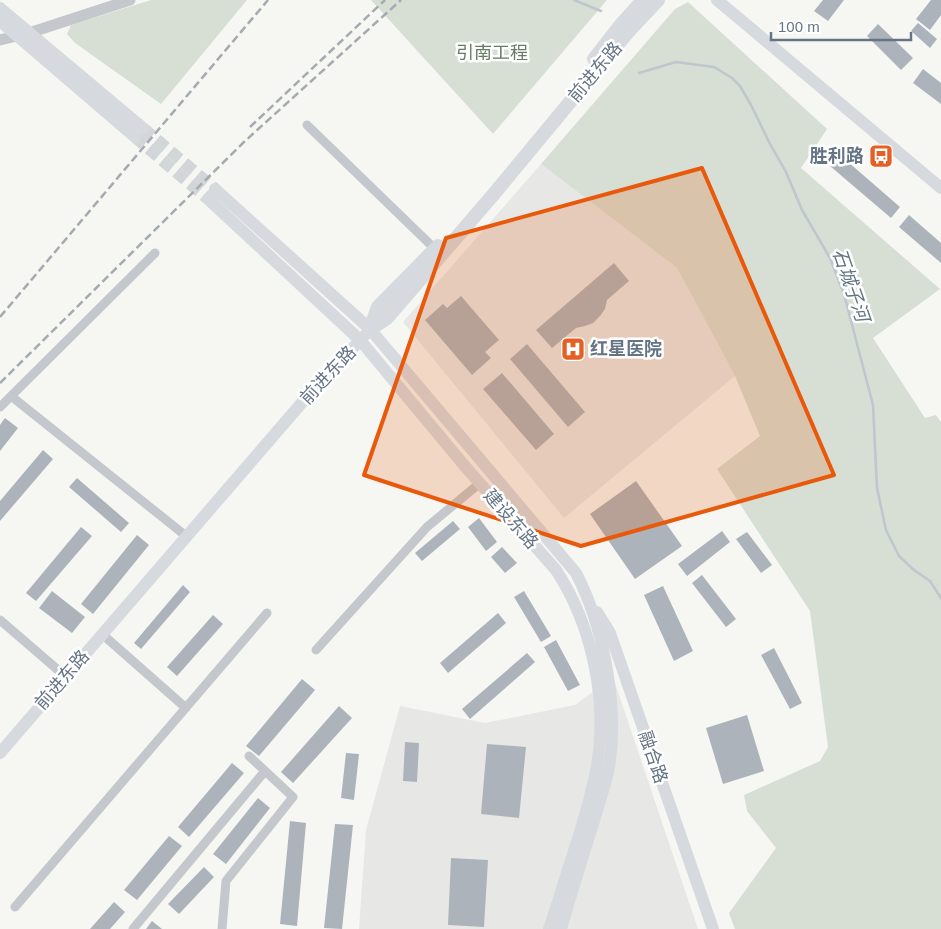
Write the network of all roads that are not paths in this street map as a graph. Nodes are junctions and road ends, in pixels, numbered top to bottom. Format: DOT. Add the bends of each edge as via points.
graph roads {
  1 [pos="130,0"];
  2 [pos="643,0"];
  3 [pos="658,0"];
  4 [pos="717,0"];
  5 [pos="0,8"];
  6 [pos="0,21"];
  7 [pos="23,34"];
  8 [pos="0,40"];
  9 [pos="307,125"];
  10 [pos="139,133"];
  11 [pos="941,188"];
  12 [pos="435,250"];
  13 [pos="154,253"];
  14 [pos="370,329"];
  15 [pos="360,340"];
  16 [pos="11,396"];
  17 [pos="0,408"];
  18 [pos="480,483"];
  19 [pos="186,536"];
  20 [pos="585,590"];
  21 [pos="267,613"];
  22 [pos="0,620"];
  23 [pos="102,634"];
  24 [pos="316,650"];
  25 [pos="65,676"];
  26 [pos="186,708"];
  27 [pos="0,752"];
  28 [pos="249,756"];
  29 [pos="265,771"];
  30 [pos="15,907"];
  31 [pos="132,929"];
  32 [pos="222,929"];
  33 [pos="549,929"];
  34 [pos="561,929"];
  35 [pos="713,929"];
  1 -- 7 [label="street"];
  2 -- 12 [label="main road"];
  3 -- 14 [label="main road, 前进东路" via="387,318"];
  4 -- 11 [label="main road"];
  5 -- 7 [label="main road"];
  6 -- 7 [label="main road"];
  7 -- 8 [label="street"];
  7 -- 10 [label="main road"];
  9 -- 12 [label="street"];
  12 -- 14 [label="main road" via="378,307"];
  13 -- 16 [label="street"];
  14 -- 15 [label="main road, 前进东路"];
  14 -- 15 [label="main road, 建设东路" via="211,194"];
  14 -- 20 [label="main road, 建设东路" via="576,573"];
  15 -- 18 [label="main road, 建设东路"];
  15 -- 19 [label="main road, 前进东路"];
  16 -- 17 [label="street"];
  16 -- 19 [label="street"];
  18 -- 24 [label="street" via="427,527"];
  18 -- 33 [label="main road, 建设东路" via="565,584 590,647 597,681 600,710 597,765 590,798"];
  19 -- 23 [label="main road, 前进东路"];
  20 -- 34 [label="main road, 建设东路" via="606,667 612,738 610,763"];
  20 -- 35 [label="main road, 融合路" via="610,632"];
  21 -- 26 [label="street"];
  22 -- 25 [label="street"];
  23 -- 25 [label="main road, 前进东路"];
  23 -- 26 [label="street"];
  25 -- 27 [label="main road, 前进东路"];
  26 -- 30 [label="street"];
  28 -- 29 [label="street"];
  29 -- 31 [label="street"];
  29 -- 32 [label="street" via="293,797 226,881"];
}
